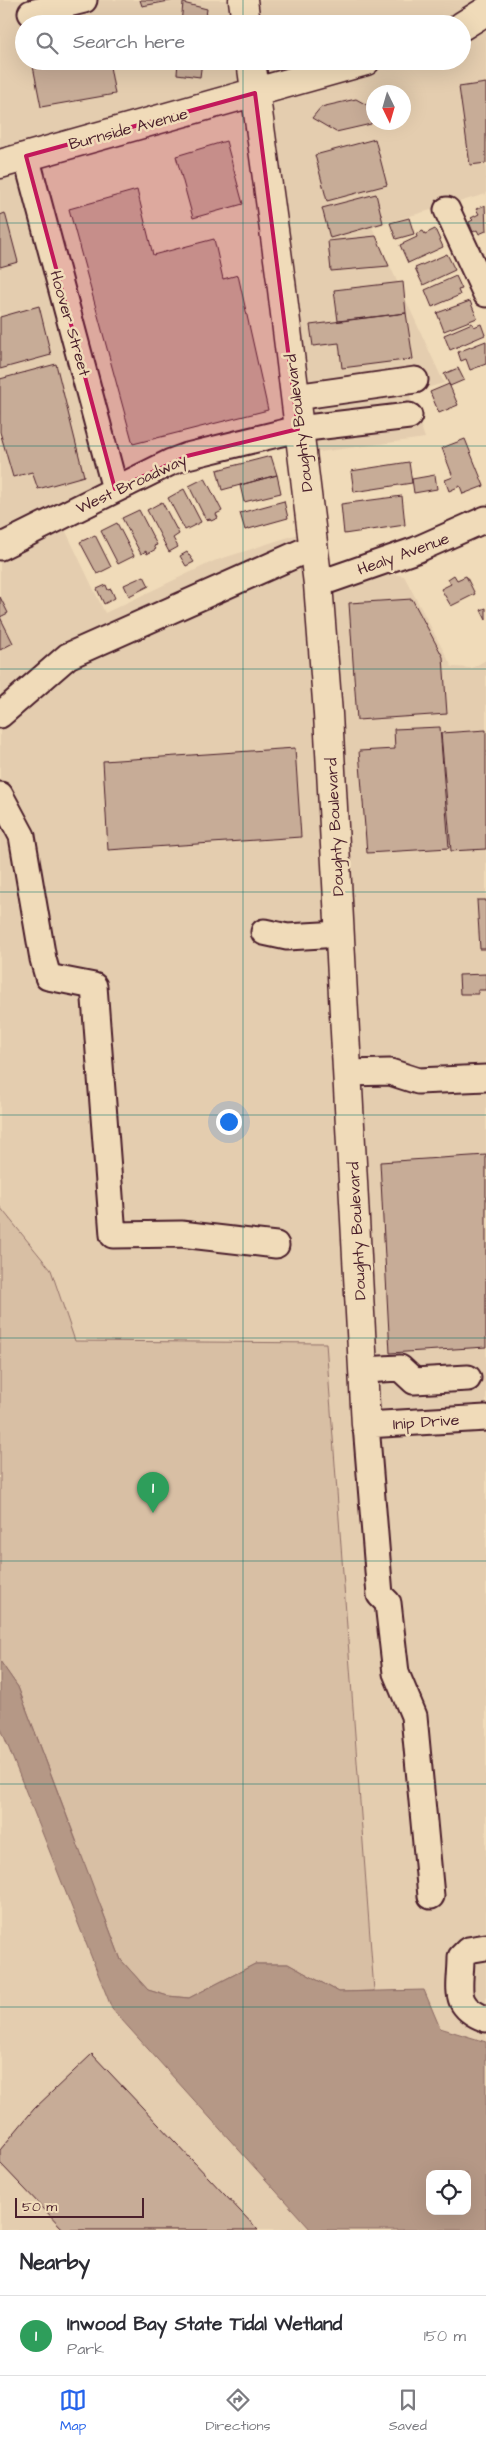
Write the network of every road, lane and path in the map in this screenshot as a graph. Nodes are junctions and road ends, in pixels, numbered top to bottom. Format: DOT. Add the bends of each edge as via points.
graph roads {
  1 [pos="84,0"];
  2 [pos="243,0"];
  3 [pos="486,12"];
  4 [pos="31,13"];
  5 [pos="245,15"];
  6 [pos="471,21"];
  7 [pos="252,70"];
  8 [pos="335,70"];
  9 [pos="255,93"];
  10 [pos="26,156"];
  11 [pos="0,164"];
  12 [pos="447,210"];
  13 [pos="486,294"];
  14 [pos="415,380"];
  15 [pos="295,398"];
  16 [pos="409,416"];
  17 [pos="298,429"];
  18 [pos="115,489"];
  19 [pos="486,519"];
  20 [pos="0,547"];
  21 [pos="313,547"];
  22 [pos="318,584"];
  23 [pos="0,715"];
  24 [pos="0,794"];
  25 [pos="264,932"];
  26 [pos="340,934"];
  27 [pos="347,1073"];
  28 [pos="486,1078"];
  29 [pos="276,1245"];
  30 [pos="363,1370"];
  31 [pos="477,1377"];
  32 [pos="486,1418"];
  33 [pos="366,1425"];
  34 [pos="431,1896"];
  35 [pos="486,1947"];
  36 [pos="486,2019"];
  1 -- 4 [label="street"];
  2 -- 5 [label="main road"];
  3 -- 6 [label="main road"];
  7 -- 9 [label="main road, Doughty Boulevard"];
  8 -- 9 [label="main road, Burnside Avenue"];
  9 -- 10 [label="main road, Burnside Avenue"];
  9 -- 15 [label="main road, Doughty Boulevard"];
  10 -- 11 [label="main road, Burnside Avenue"];
  10 -- 18 [label="street, Hoover Street"];
  12 -- 13 [label="street"];
  14 -- 15 [label="street"];
  15 -- 17 [label="main road, Doughty Boulevard"];
  16 -- 17 [label="street, West Broadway"];
  17 -- 18 [label="street, West Broadway" via="187,456"];
  17 -- 21 [label="main road, Doughty Boulevard"];
  18 -- 20 [label="street, West Broadway"];
  19 -- 22 [label="street, Healy Avenue" via="416,550"];
  21 -- 22 [label="main road, Doughty Boulevard"];
  21 -- 23 [label="street" via="68,656"];
  22 -- 26 [label="main road, Doughty Boulevard"];
  24 -- 29 [label="street" via="22,836 48,977 94,986 114,1235 181,1234"];
  25 -- 26 [label="street" via="287,937"];
  26 -- 27 [label="main road, Doughty Boulevard"];
  27 -- 28 [label="street" via="390,1072 418,1081"];
  27 -- 30 [label="main road, Doughty Boulevard"];
  30 -- 31 [label="street" via="400,1368 414,1381"];
  30 -- 33 [label="main road, Doughty Boulevard"];
  32 -- 33 [label="street, Inip Drive"];
  33 -- 34 [label="street, Doughty Boulevard" via="380,1595 388,1603 396,1673 414,1716"];
  35 -- 36 [label="street" via="468,1950 461,1957 460,2001 470,2013"];
}
